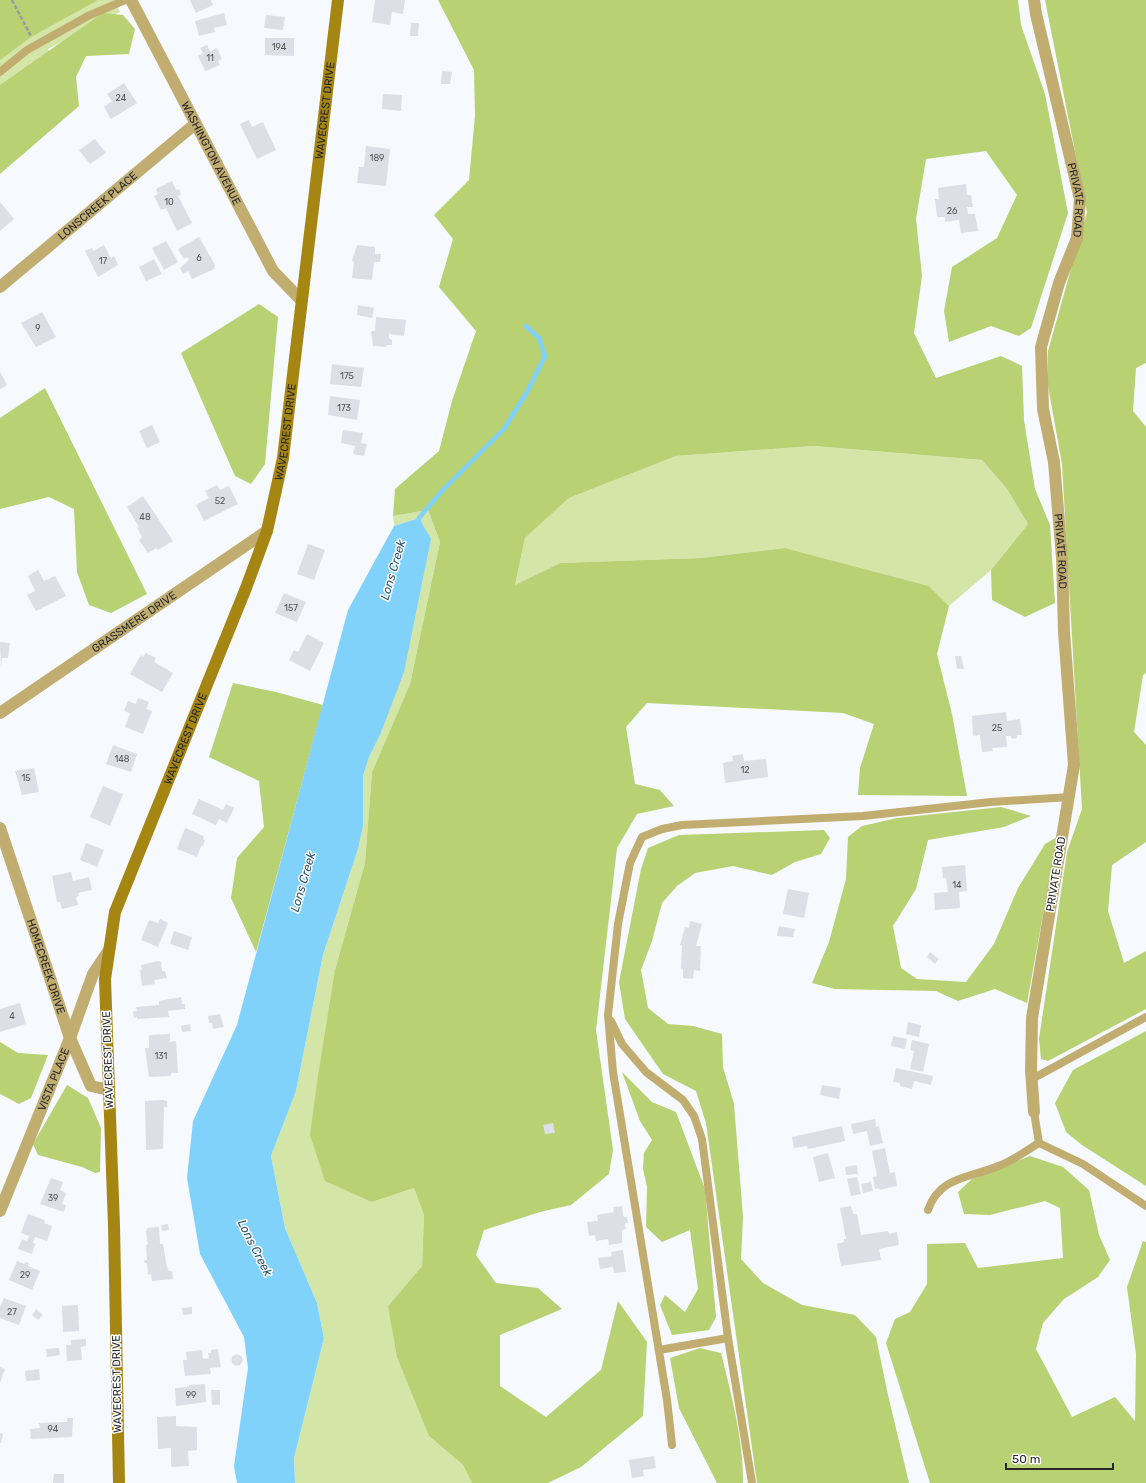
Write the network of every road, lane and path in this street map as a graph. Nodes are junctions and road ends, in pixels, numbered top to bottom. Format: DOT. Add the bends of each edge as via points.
graph roads {
  1 [pos="12,0"];
  2 [pos="125,0"];
  3 [pos="131,0"];
  4 [pos="338,0"];
  5 [pos="1034,0"];
  6 [pos="36,45"];
  7 [pos="0,72"];
  8 [pos="195,124"];
  9 [pos="0,287"];
  10 [pos="301,300"];
  11 [pos="267,531"];
  12 [pos="0,713"];
  13 [pos="1069,797"];
  14 [pos="0,828"];
  15 [pos="109,950"];
  16 [pos="608,1015"];
  17 [pos="1146,1017"];
  18 [pos="70,1038"];
  19 [pos="1032,1079"];
  20 [pos="109,1090"];
  21 [pos="1034,1112"];
  22 [pos="1039,1143"];
  23 [pos="1146,1206"];
  24 [pos="928,1210"];
  25 [pos="0,1211"];
  26 [pos="728,1338"];
  27 [pos="658,1350"];
  28 [pos="672,1445"];
  29 [pos="119,1483"];
  30 [pos="752,1483"];
  1 -- 6 [label="path"];
  2 -- 6 [label="lane" via="88,16"];
  3 -- 8 [label="street, WASHINGTON AVENUE"];
  4 -- 10 [label="street, WAVECREST DRIVE"];
  5 -- 13 [label="street, PRIVATE ROAD" via="1080,199 1077,238 1059,284 1041,347 1043,409 1054,462 1062,558 1064,632 1074,766"];
  6 -- 7 [label="lane"];
  8 -- 9 [label="street, LONSCREEK PLACE"];
  8 -- 10 [label="street, WASHINGTON AVENUE" via="273,271"];
  10 -- 11 [label="street, WAVECREST DRIVE" via="283,458"];
  11 -- 12 [label="street, GRASSMERE DRIVE"];
  11 -- 15 [label="street, WAVECREST DRIVE" via="115,912"];
  13 -- 16 [label="lane" via="991,802 863,816 682,825 662,828 642,837 630,863 618,924"];
  13 -- 19 [label="street, PRIVATE ROAD" via="1032,1018"];
  14 -- 18 [label="street, HOMECREEK DRIVE"];
  15 -- 18 [label="street, VISTA PLACE" via="93,974"];
  15 -- 20 [label="street, WAVECREST DRIVE" via="105,979"];
  16 -- 26 [label="lane" via="622,1044 646,1072 683,1100 694,1116 702,1139"];
  16 -- 27 [label="lane" via="613,1072"];
  17 -- 19 [label="lane"];
  18 -- 20 [label="street, HOMECREEK DRIVE" via="91,1086"];
  18 -- 25 [label="street, VISTA PLACE"];
  19 -- 21 [label="street, PRIVATE ROAD"];
  20 -- 29 [label="street, WAVECREST DRIVE"];
  21 -- 22 [label="lane"];
  22 -- 23 [label="lane" via="1083,1164"];
  22 -- 24 [label="lane" via="1002,1165 941,1188 932,1199"];
  26 -- 27 [label="lane"];
  26 -- 30 [label="lane"];
  27 -- 28 [label="lane"];
}
